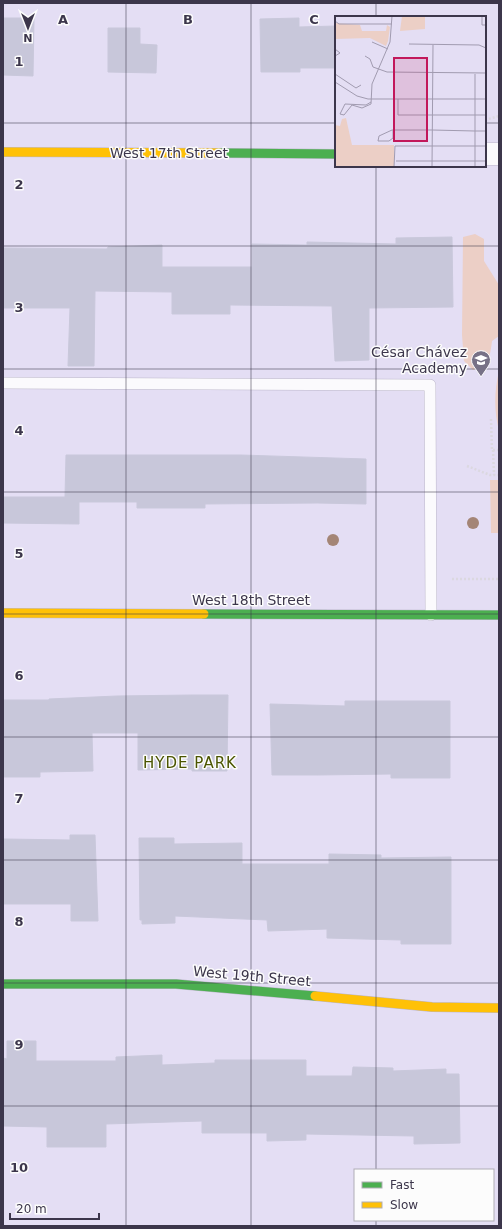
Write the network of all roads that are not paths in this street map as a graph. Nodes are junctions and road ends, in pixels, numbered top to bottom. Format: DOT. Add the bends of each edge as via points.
graph roads {
  1 [pos="3,152"];
  2 [pos="335,154"];
  3 [pos="486,154"];
  4 [pos="499,154"];
  5 [pos="3,383"];
  6 [pos="3,614"];
  7 [pos="432,615"];
  8 [pos="499,615"];
  9 [pos="3,984"];
  10 [pos="499,1008"];
  1 -- 2 [label="street, West 17th Street"];
  3 -- 4 [label="street"];
  5 -- 7 [label="lane" via="430,385"];
  6 -- 7 [label="street, West 18th Street"];
  7 -- 8 [label="street, West 18th Street"];
  9 -- 10 [label="street, West 19th Street" via="176,984 432,1007"];
}
